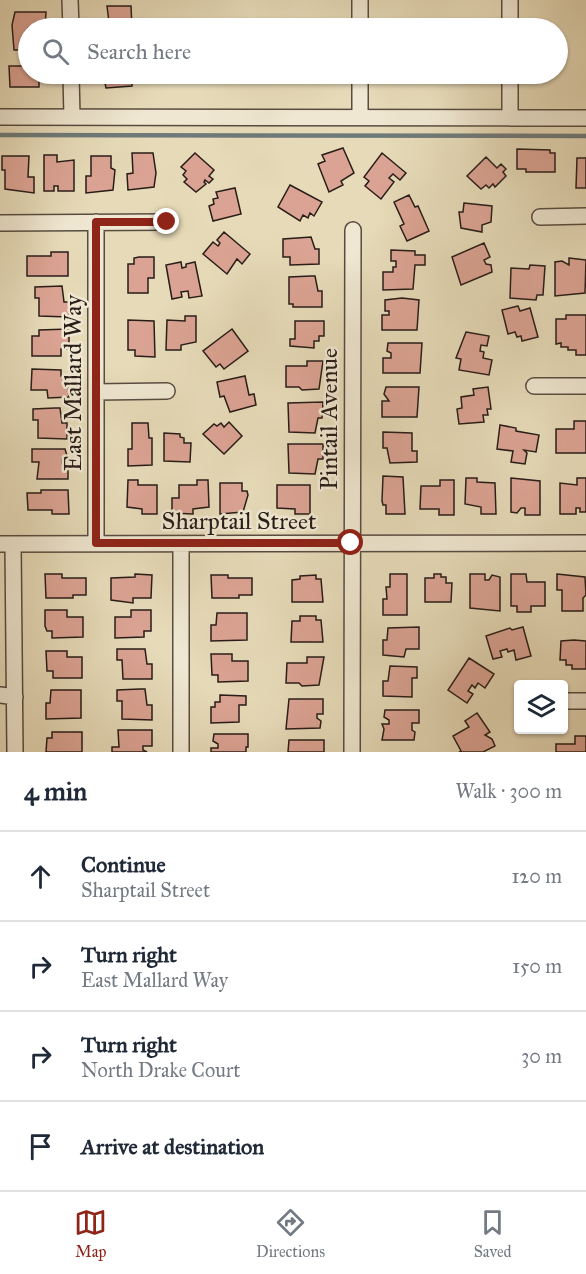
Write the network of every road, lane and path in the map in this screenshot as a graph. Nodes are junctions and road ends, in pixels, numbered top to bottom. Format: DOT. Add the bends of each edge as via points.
graph roads {
  1 [pos="70,0"];
  2 [pos="360,0"];
  3 [pos="510,0"];
  4 [pos="71,18"];
  5 [pos="360,18"];
  6 [pos="510,18"];
  7 [pos="71,84"];
  8 [pos="360,84"];
  9 [pos="510,84"];
  10 [pos="0,117"];
  11 [pos="72,117"];
  12 [pos="360,117"];
  13 [pos="510,118"];
  14 [pos="586,118"];
  15 [pos="586,216"];
  16 [pos="540,217"];
  17 [pos="96,222"];
  18 [pos="167,222"];
  19 [pos="0,223"];
  20 [pos="353,230"];
  21 [pos="534,386"];
  22 [pos="586,386"];
  23 [pos="167,391"];
  24 [pos="96,392"];
  25 [pos="96,543"];
  26 [pos="351,543"];
  27 [pos="586,543"];
  28 [pos="7,545"];
  29 [pos="181,545"];
  30 [pos="8,696"];
  31 [pos="568,701"];
  32 [pos="586,701"];
  33 [pos="15,752"];
  34 [pos="181,752"];
  35 [pos="352,752"];
  1 -- 4 [label="street"];
  2 -- 5 [label="street"];
  3 -- 6 [label="street"];
  7 -- 11 [label="street"];
  8 -- 12 [label="street"];
  9 -- 13 [label="street"];
  10 -- 11 [label="street"];
  11 -- 12 [label="street"];
  12 -- 13 [label="street"];
  13 -- 14 [label="street"];
  15 -- 16 [label="street"];
  17 -- 18 [label="street"];
  17 -- 19 [label="street"];
  17 -- 24 [label="street, East Mallard Way"];
  20 -- 26 [label="street, Pintail Avenue"];
  21 -- 22 [label="street"];
  23 -- 24 [label="street"];
  24 -- 25 [label="street, East Mallard Way"];
  25 -- 28 [label="street, Sharptail Street"];
  25 -- 29 [label="street, Sharptail Street"];
  26 -- 27 [label="street, Sharptail Street"];
  26 -- 29 [label="street, Sharptail Street"];
  26 -- 35 [label="street, Pintail Avenue"];
  28 -- 30 [label="street"];
  29 -- 34 [label="street"];
  30 -- 33 [label="street"];
  31 -- 32 [label="street"];
}
